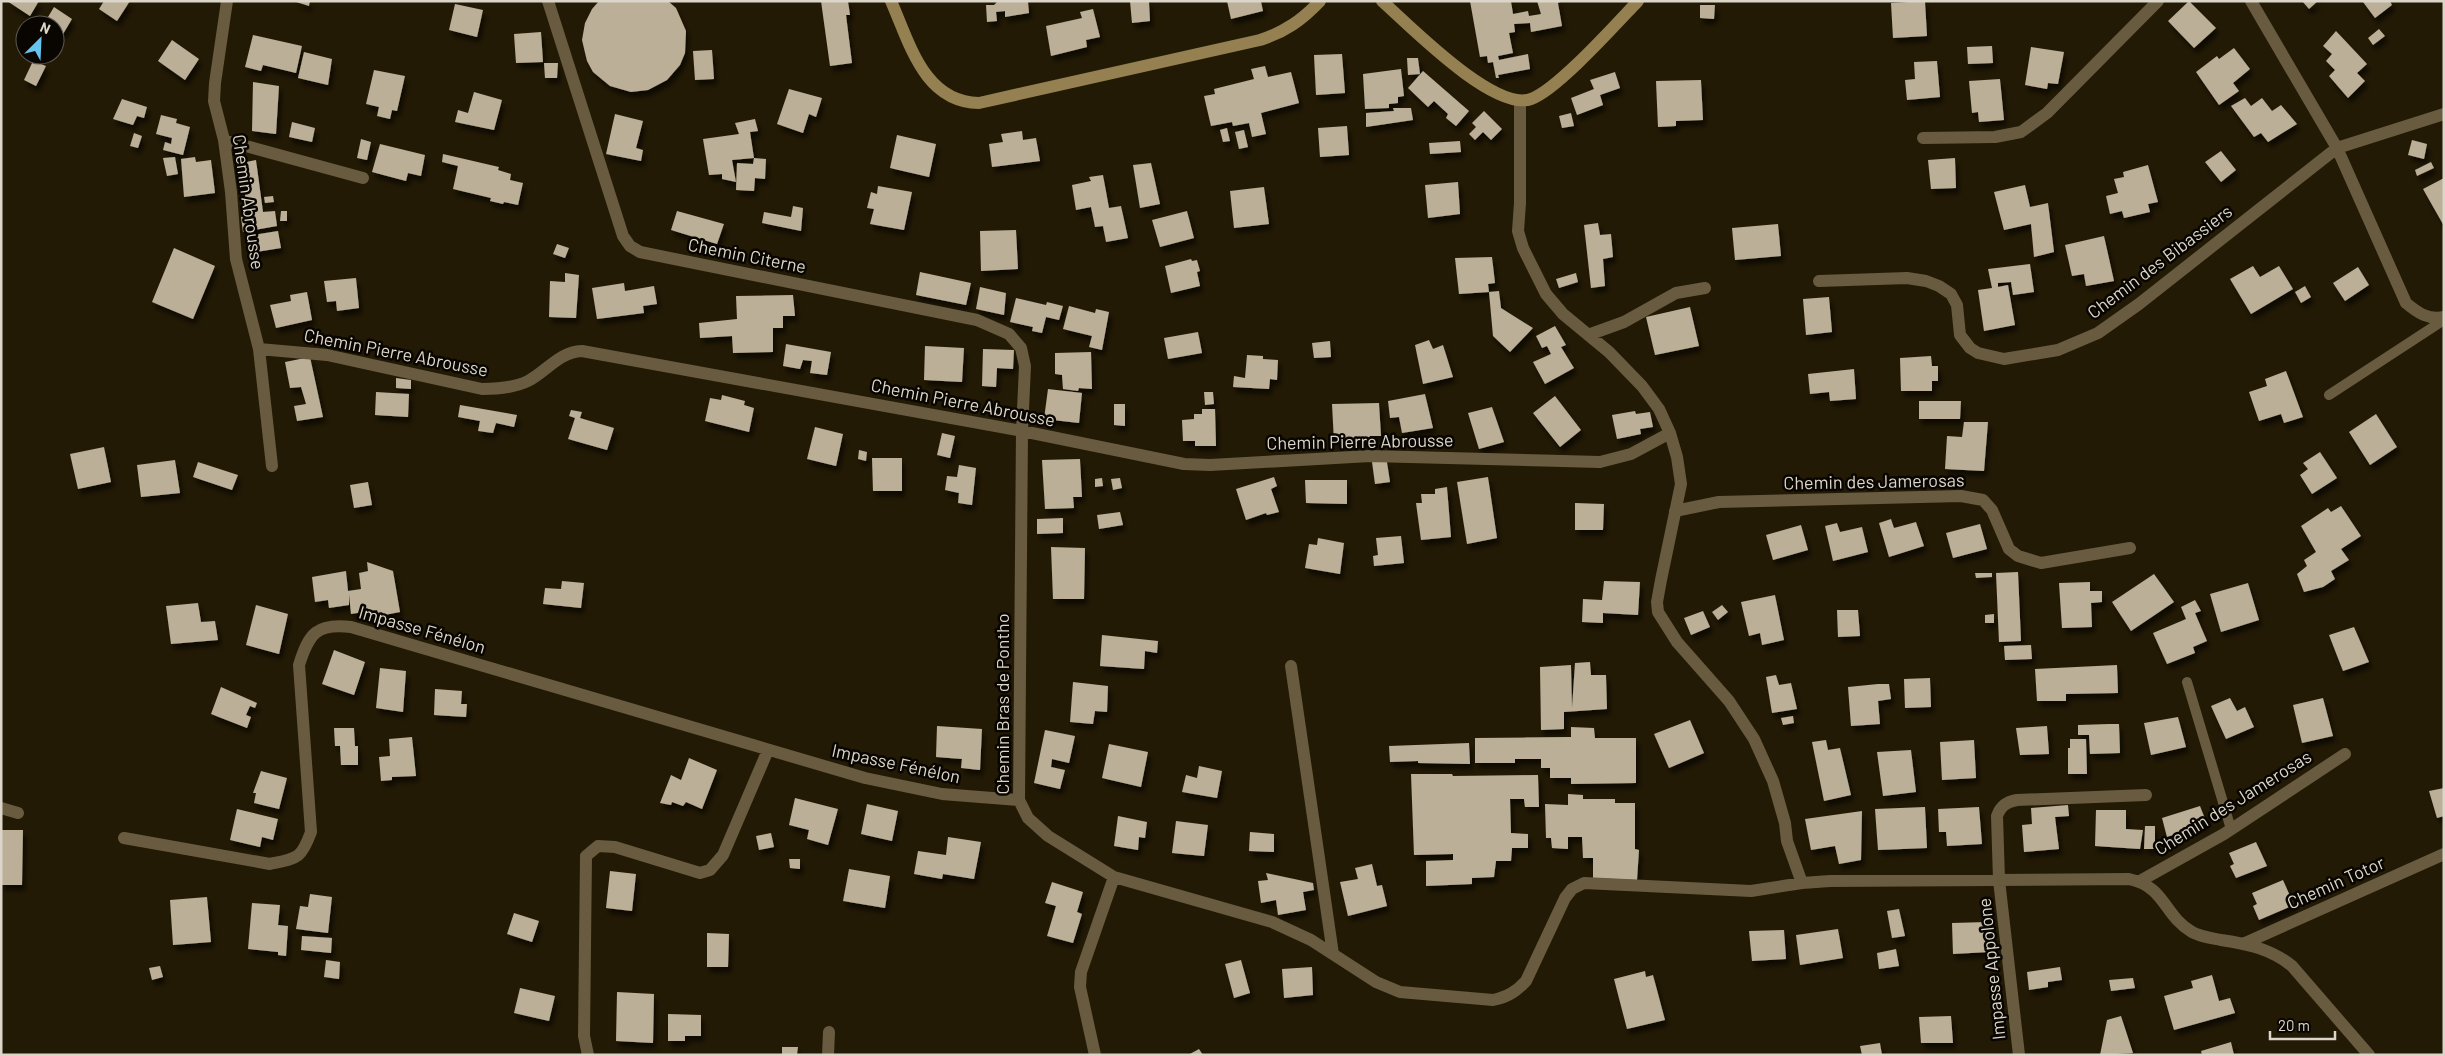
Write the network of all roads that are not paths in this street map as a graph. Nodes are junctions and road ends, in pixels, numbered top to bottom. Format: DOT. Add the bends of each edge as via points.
graph roads {
  1 [pos="227,1"];
  2 [pos="548,1"];
  3 [pos="891,1"];
  4 [pos="1320,1"];
  5 [pos="1382,1"];
  6 [pos="1638,1"];
  7 [pos="2158,1"];
  8 [pos="2251,1"];
  9 [pos="1520,101"];
  10 [pos="2444,114"];
  11 [pos="1923,138"];
  12 [pos="224,140"];
  13 [pos="2337,148"];
  14 [pos="363,178"];
  15 [pos="1819,281"];
  16 [pos="1705,288"];
  17 [pos="2444,319"];
  18 [pos="1588,334"];
  19 [pos="259,349"];
  20 [pos="2329,395"];
  21 [pos="1022,431"];
  22 [pos="1670,433"];
  23 [pos="272,466"];
  24 [pos="1675,512"];
  25 [pos="2130,548"];
  26 [pos="1291,666"];
  27 [pos="2187,682"];
  28 [pos="768,750"];
  29 [pos="2345,754"];
  30 [pos="2146,796"];
  31 [pos="1019,800"];
  32 [pos="1,808"];
  33 [pos="18,813"];
  34 [pos="2231,829"];
  35 [pos="124,838"];
  36 [pos="2444,854"];
  37 [pos="1114,877"];
  38 [pos="1999,880"];
  39 [pos="2140,881"];
  40 [pos="1802,883"];
  41 [pos="2243,944"];
  42 [pos="1333,954"];
  43 [pos="829,1032"];
  44 [pos="588,1055"];
  45 [pos="828,1055"];
  46 [pos="1095,1055"];
  47 [pos="2018,1055"];
  48 [pos="2369,1055"];
  1 -- 12 [label="street, Chemin Abrousse" via="214,83 214,101"];
  2 -- 21 [label="street, Chemin Citerne" via="623,236 630,246 640,252 994,325 1009,334 1023,357"];
  3 -- 4 [label="main road" via="919,64 929,78 943,93 962,102 979,103 1260,40 1300,22"];
  5 -- 9 [label="main road" via="1472,79 1494,93"];
  6 -- 9 [label="main road" via="1558,80 1532,98"];
  7 -- 11 [label="street" via="2047,113 2022,132 1995,137"];
  8 -- 13 [label="street"];
  9 -- 18 [label="street" via="1518,231 1546,294 1563,314"];
  10 -- 13 [label="street, Chemin des Bibassiers"];
  12 -- 14 [label="street"];
  12 -- 19 [label="street, Chemin Abrousse" via="236,259"];
  13 -- 15 [label="street, Chemin des Bibassiers" via="2139,304 2098,333 2058,350 2004,359 1970,348 1960,335 1957,305 1950,294 1926,281 1907,278"];
  13 -- 17 [label="street" via="2406,303 2430,318"];
  16 -- 18 [label="street" via="1676,293 1624,322"];
  17 -- 20 [label="lane"];
  18 -- 22 [label="street" via="1642,386 1659,409"];
  19 -- 21 [label="street, Chemin Pierre Abrousse" via="327,355 482,390 528,381 561,357 582,351"];
  19 -- 23 [label="street, Chemin Abrousse"];
  21 -- 22 [label="street, Chemin Pierre Abrousse" via="1160,460 1210,465 1370,456 1600,462 1631,454"];
  21 -- 31 [label="street, Chemin Bras de Pontho"];
  22 -- 24 [label="street" via="1681,484"];
  24 -- 25 [label="street, Chemin des Jamerosas" via="1719,502 1961,496 1983,500 1992,510 2010,549 2018,556 2041,563"];
  24 -- 40 [label="street" via="1658,612 1676,642 1729,701 1754,739 1773,781"];
  26 -- 42 [label="street"];
  27 -- 34 [label="lane"];
  28 -- 31 [label="street, Impasse Fénélon" via="866,778 942,794"];
  28 -- 35 [label="street, Impasse Fénélon" via="337,626 323,628 313,634 306,643 300,665 311,832 304,851 292,859 270,864"];
  28 -- 44 [label="street" via="722,855 710,870 700,873 616,847 598,846 586,856 584,1036"];
  29 -- 34 [label="street, Chemin des Jamerosas"];
  30 -- 38 [label="street" via="2017,800 2003,805 1996,816"];
  31 -- 37 [label="street, Chemin Bras de Pontho" via="1028,818 1048,836"];
  32 -- 33 [label="street"];
  34 -- 39 [label="street, Chemin des Jamerosas"];
  36 -- 41 [label="street, Chemin Totor"];
  37 -- 42 [label="street, Chemin Bras de Pontho" via="1272,922 1312,940"];
  37 -- 46 [label="street" via="1081,972 1080,987"];
  38 -- 39 [label="street"];
  38 -- 40 [label="street"];
  38 -- 47 [label="street, Impasse Appolone"];
  39 -- 41 [label="street" via="2156,892 2176,920 2192,932"];
  40 -- 42 [label="street, Chemin Bras de Pontho" via="1751,890 1584,883 1572,889 1565,898 1526,981 1506,997 1493,1000 1400,992 1376,982"];
  41 -- 48 [label="street" via="2271,952 2292,966"];
  43 -- 45 [label="street"];
}
